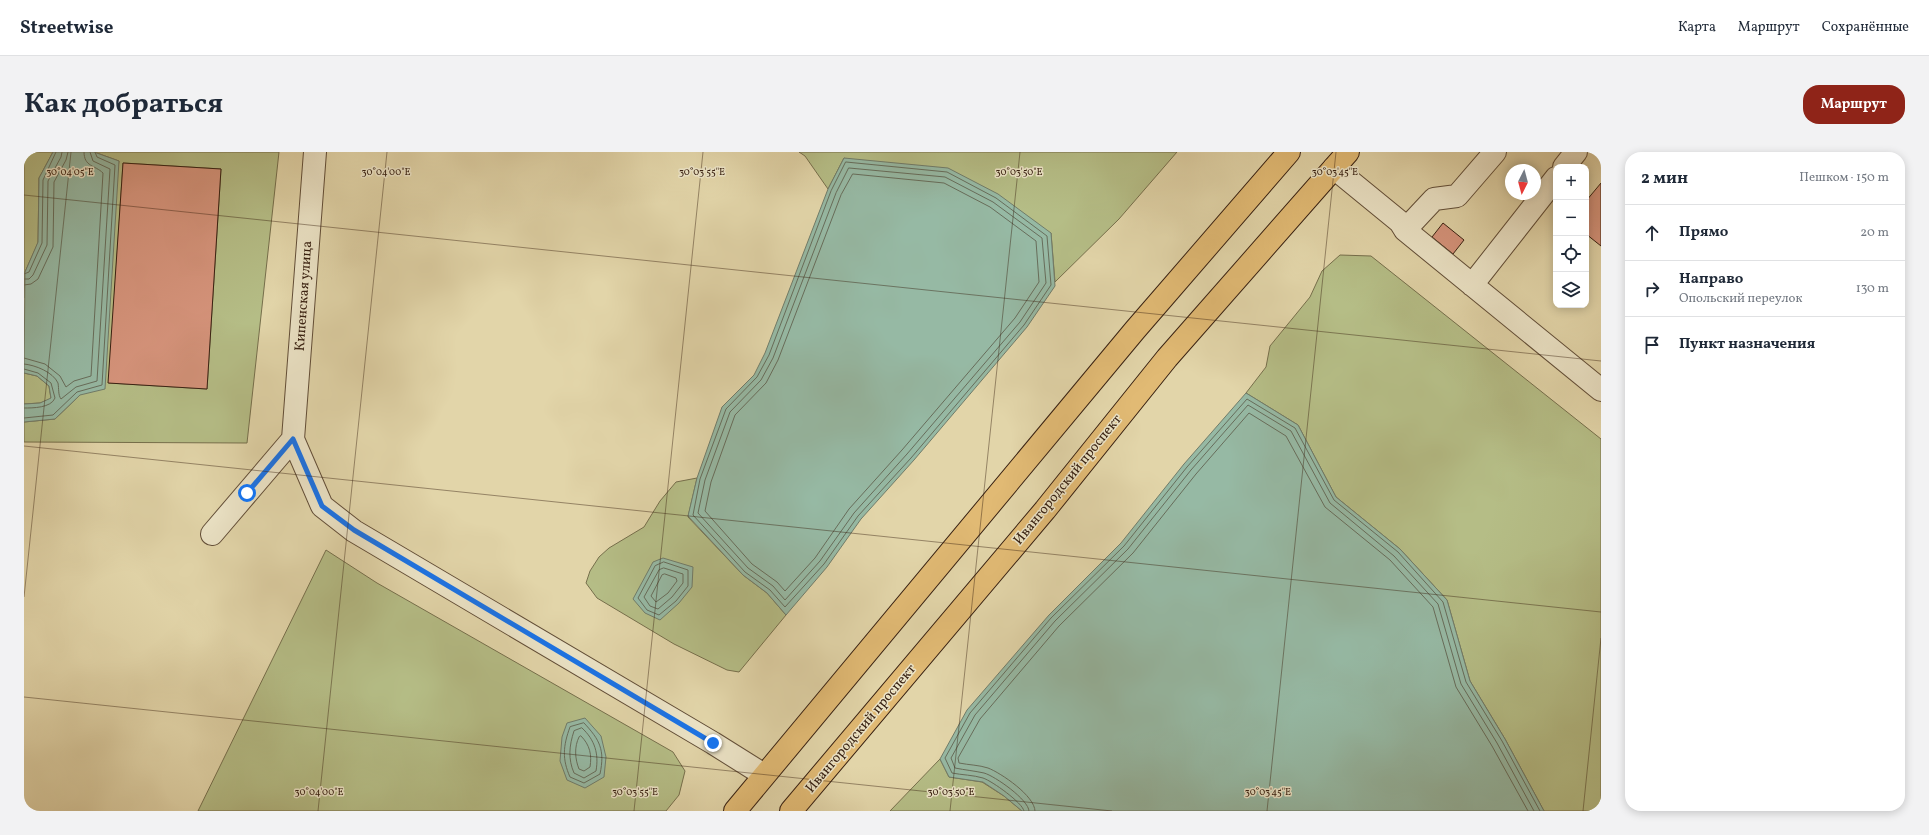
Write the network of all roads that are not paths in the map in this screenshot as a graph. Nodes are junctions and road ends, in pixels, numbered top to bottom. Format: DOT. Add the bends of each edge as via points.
graph roads {
  1 [pos="315,152"];
  2 [pos="1289,152"];
  3 [pos="1495,152"];
  4 [pos="1576,152"];
  5 [pos="1341,160"];
  6 [pos="1566,164"];
  7 [pos="1553,182"];
  8 [pos="1405,230"];
  9 [pos="1472,285"];
  10 [pos="1601,390"];
  11 [pos="293,439"];
  12 [pos="212,534"];
  13 [pos="764,775"];
  14 [pos="735,811"];
  15 [pos="791,811"];
  1 -- 11 [label="street, Кипенская улица"];
  2 -- 13 [label="highway" via="1135,330"];
  3 -- 8 [label="street" via="1457,196 1434,199"];
  4 -- 6 [label="street"];
  5 -- 8 [label="street"];
  5 -- 15 [label="highway, Ивангородский проспект" via="1167,358 1046,510"];
  7 -- 9 [label="street"];
  8 -- 9 [label="street"];
  9 -- 10 [label="street"];
  11 -- 12 [label="street"];
  11 -- 13 [label="street" via="322,506 354,530"];
  13 -- 14 [label="highway"];
}
